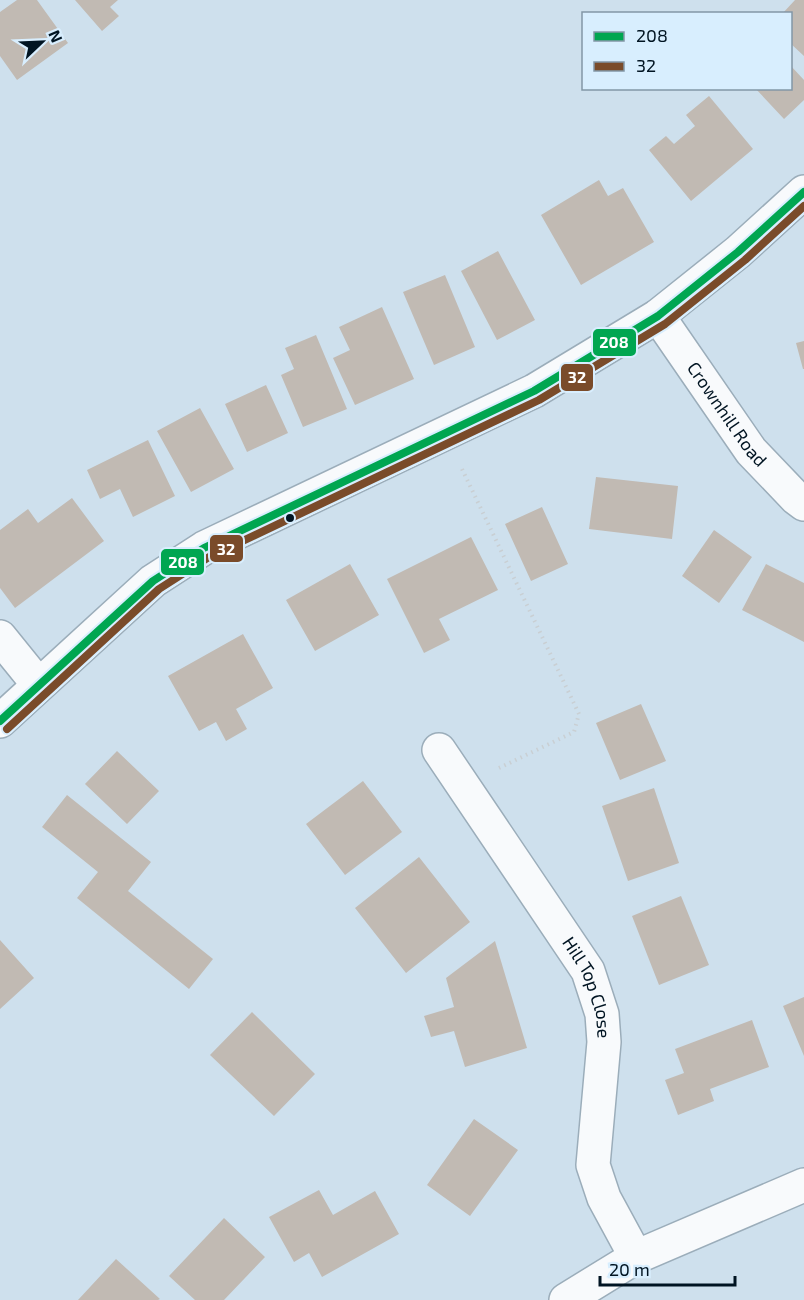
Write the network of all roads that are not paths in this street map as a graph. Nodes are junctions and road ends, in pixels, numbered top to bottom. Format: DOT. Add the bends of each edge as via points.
graph roads {
  1 [pos="804,192"];
  2 [pos="658,316"];
  3 [pos="804,504"];
  4 [pos="0,637"];
  5 [pos="38,684"];
  6 [pos="0,721"];
  7 [pos="439,750"];
  8 [pos="804,1185"];
  9 [pos="636,1257"];
  10 [pos="566,1300"];
  1 -- 2 [label="street" via="738,252"];
  2 -- 3 [label="street, Crownhill Road" via="751,451"];
  2 -- 5 [label="street" via="534,391 204,548 153,581"];
  4 -- 5 [label="street"];
  5 -- 6 [label="street"];
  7 -- 9 [label="street, Hill Top Close" via="588,970 602,1014 604,1042 593,1165 604,1198"];
  8 -- 9 [label="street"];
  9 -- 10 [label="street"];
}
